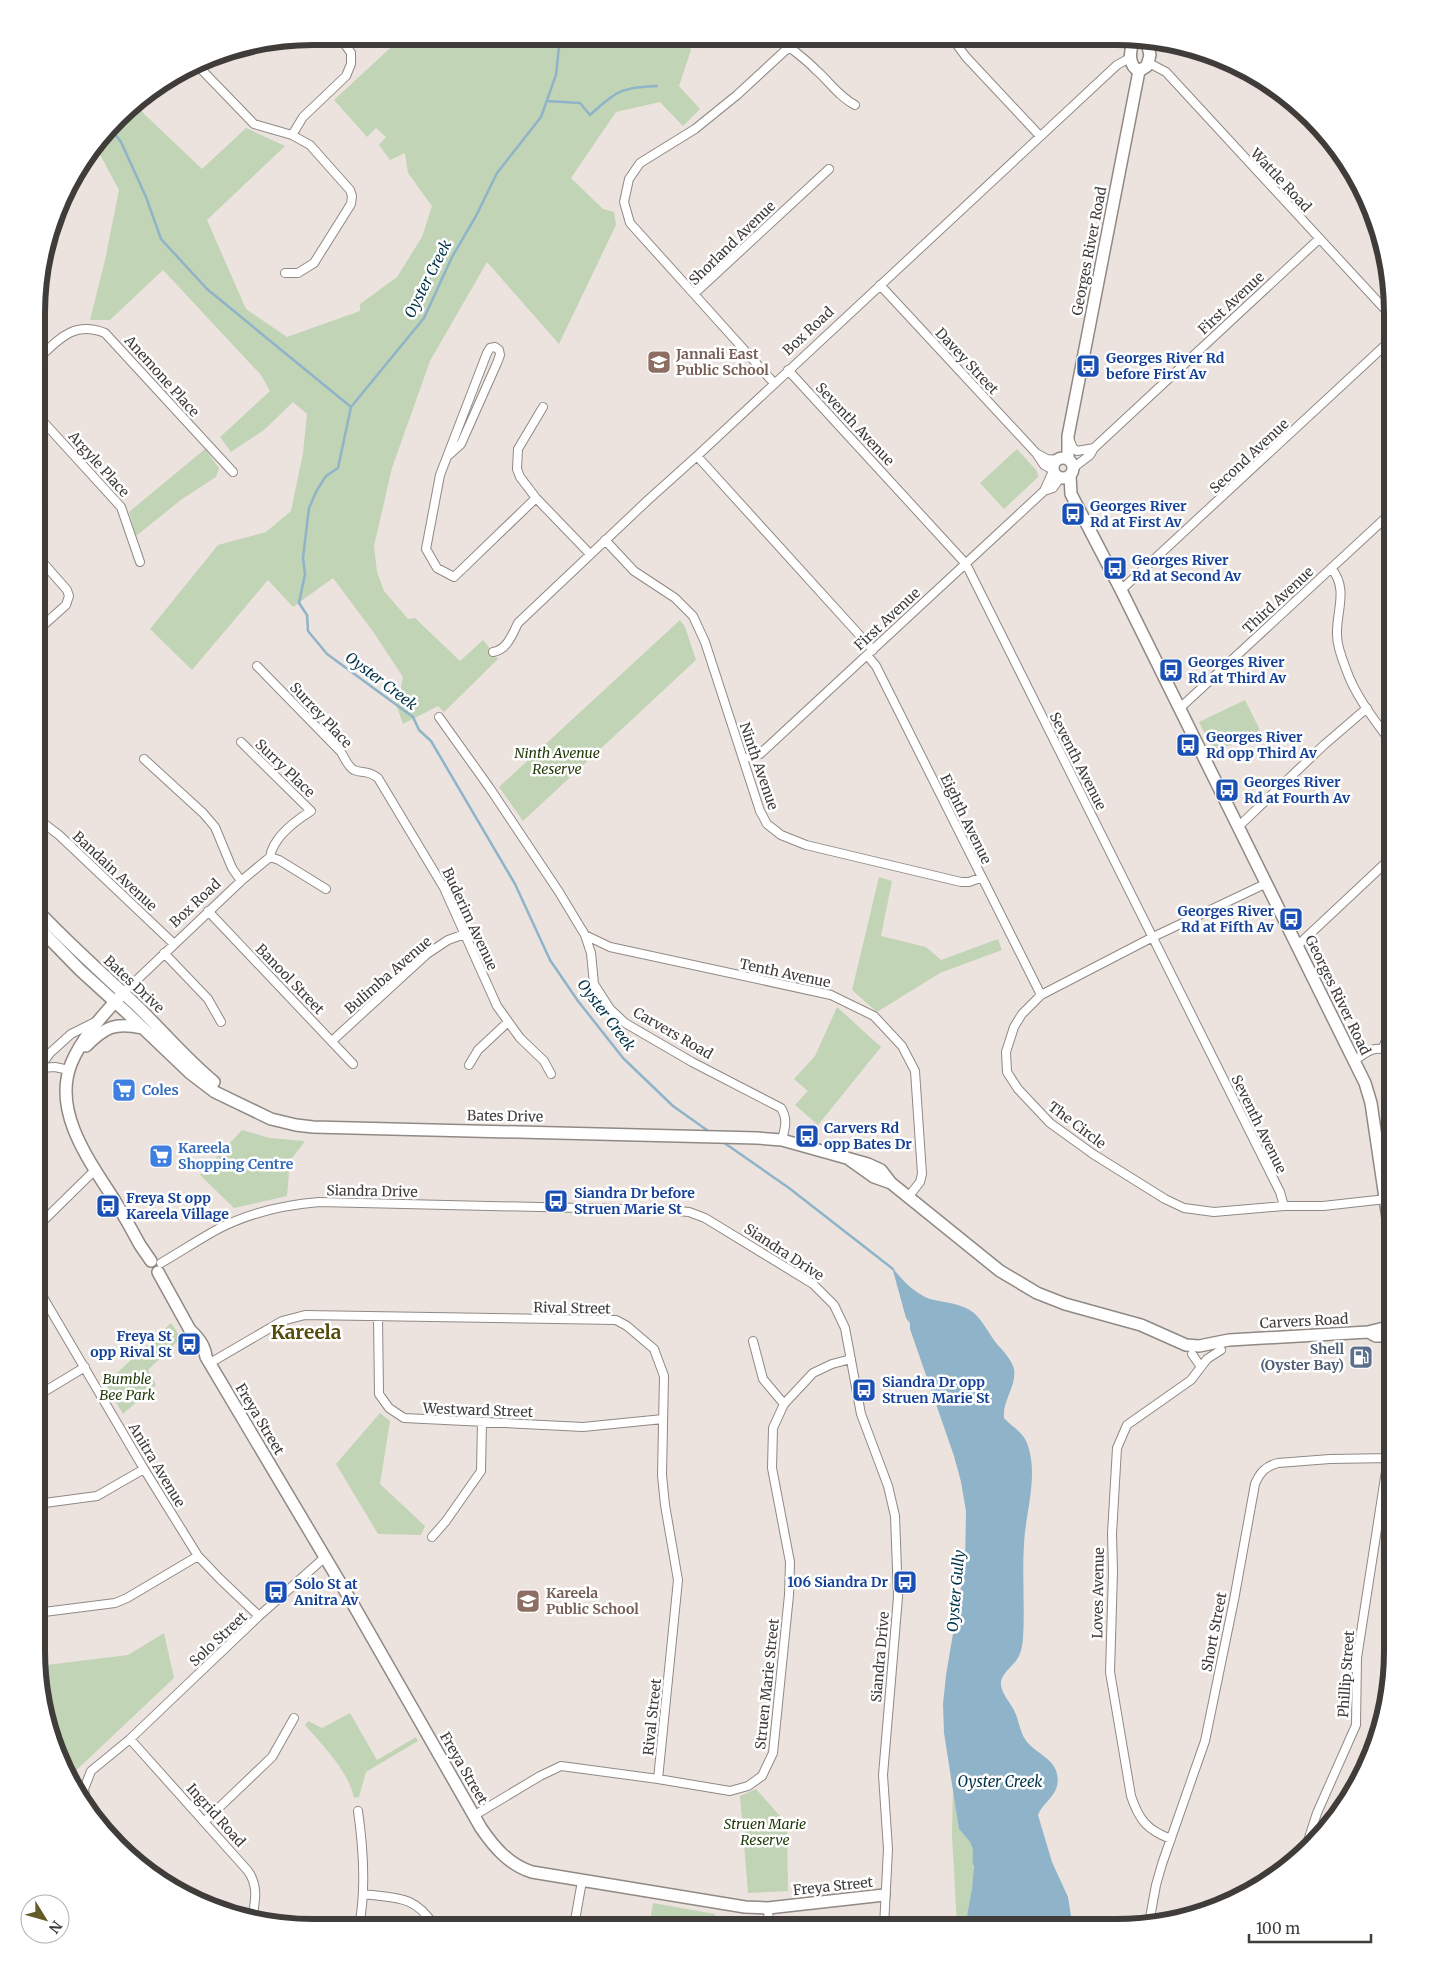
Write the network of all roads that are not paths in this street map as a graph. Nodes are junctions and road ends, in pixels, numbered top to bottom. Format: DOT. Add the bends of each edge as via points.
graph roads {
  1 [pos="345,45"];
  2 [pos="957,45"];
  3 [pos="1132,46"];
  4 [pos="789,47"];
  5 [pos="1147,47"];
  6 [pos="1131,59"];
  7 [pos="1149,63"];
  8 [pos="201,69"];
  9 [pos="1139,72"];
  10 [pos="854,105"];
  11 [pos="292,135"];
  12 [pos="1040,136"];
  13 [pos="829,169"];
  14 [pos="1319,239"];
  15 [pos="285,273"];
  16 [pos="880,285"];
  17 [pos="694,294"];
  18 [pos="1384,308"];
  19 [pos="1384,346"];
  20 [pos="45,352"];
  21 [pos="788,370"];
  22 [pos="774,383"];
  23 [pos="543,407"];
  24 [pos="45,424"];
  25 [pos="1068,436"];
  26 [pos="1094,448"];
  27 [pos="450,454"];
  28 [pos="697,456"];
  29 [pos="1062,469"];
  30 [pos="233,472"];
  31 [pos="1053,488"];
  32 [pos="1044,491"];
  33 [pos="1069,492"];
  34 [pos="536,498"];
  35 [pos="1384,519"];
  36 [pos="605,540"];
  37 [pos="590,554"];
  38 [pos="140,562"];
  39 [pos="966,564"];
  40 [pos="45,565"];
  41 [pos="1331,568"];
  42 [pos="1121,590"];
  43 [pos="45,624"];
  44 [pos="493,652"];
  45 [pos="870,652"];
  46 [pos="257,666"];
  47 [pos="1180,708"];
  48 [pos="1367,708"];
  49 [pos="439,717"];
  50 [pos="1384,733"];
  51 [pos="241,742"];
  52 [pos="144,759"];
  53 [pos="743,759"];
  54 [pos="370,772"];
  55 [pos="311,811"];
  56 [pos="45,824"];
  57 [pos="1238,827"];
  58 [pos="270,857"];
  59 [pos="1384,864"];
  60 [pos="980,878"];
  61 [pos="241,881"];
  62 [pos="1266,884"];
  63 [pos="326,889"];
  64 [pos="208,912"];
  65 [pos="45,919"];
  66 [pos="45,934"];
  67 [pos="465,934"];
  68 [pos="585,935"];
  69 [pos="1153,938"];
  70 [pos="174,944"];
  71 [pos="1297,946"];
  72 [pos="164,953"];
  73 [pos="1041,995"];
  74 [pos="119,997"];
  75 [pos="99,1020"];
  76 [pos="221,1022"];
  77 [pos="508,1022"];
  78 [pos="144,1029"];
  79 [pos="332,1041"];
  80 [pos="1383,1048"];
  81 [pos="45,1060"];
  82 [pos="1354,1061"];
  83 [pos="353,1064"];
  84 [pos="469,1065"];
  85 [pos="70,1066"];
  86 [pos="45,1068"];
  87 [pos="551,1074"];
  88 [pos="232,1099"];
  89 [pos="782,1140"];
  90 [pos="96,1170"];
  91 [pos="1384,1186"];
  92 [pos="909,1196"];
  93 [pos="1384,1199"];
  94 [pos="1284,1206"];
  95 [pos="45,1219"];
  96 [pos="156,1265"];
  97 [pos="45,1300"];
  98 [pos="378,1317"];
  99 [pos="1111,1318"];
  100 [pos="1384,1328"];
  101 [pos="1368,1332"];
  102 [pos="1384,1336"];
  103 [pos="753,1341"];
  104 [pos="1242,1341"];
  105 [pos="1221,1350"];
  106 [pos="1192,1354"];
  107 [pos="208,1360"];
  108 [pos="851,1360"];
  109 [pos="1201,1367"];
  110 [pos="85,1368"];
  111 [pos="45,1391"];
  112 [pos="784,1404"];
  113 [pos="662,1419"];
  114 [pos="482,1422"];
  115 [pos="1384,1458"];
  116 [pos="144,1469"];
  117 [pos="1384,1494"];
  118 [pos="45,1503"];
  119 [pos="432,1537"];
  120 [pos="198,1556"];
  121 [pos="324,1558"];
  122 [pos="45,1613"];
  123 [pos="259,1616"];
  124 [pos="294,1718"];
  125 [pos="130,1739"];
  126 [pos="658,1779"];
  127 [pos="84,1790"];
  128 [pos="358,1811"];
  129 [pos="475,1815"];
  130 [pos="205,1821"];
  131 [pos="1309,1838"];
  132 [pos="1171,1839"];
  133 [pos="582,1881"];
  134 [pos="363,1894"];
  135 [pos="884,1896"];
  136 [pos="768,1908"];
  137 [pos="253,1912"];
  138 [pos="1150,1917"];
  139 [pos="360,1919"];
  140 [pos="429,1919"];
  141 [pos="575,1919"];
  142 [pos="769,1919"];
  143 [pos="884,1919"];
  1 -- 11 [label="street" via="351,53 346,76 303,117"];
  2 -- 12 [label="street"];
  3 -- 6 [label="street"];
  4 -- 10 [label="street" via="818,71 842,98"];
  4 -- 17 [label="street" via="695,129 640,163 628,179 624,202 630,223"];
  5 -- 7 [label="street" via="1150,50"];
  6 -- 9 [label="street"];
  6 -- 12 [label="street, Box Road" via="1117,65"];
  7 -- 9 [label="street"];
  7 -- 14 [label="street, Wattle Road" via="1166,72"];
  8 -- 11 [label="street" via="250,122"];
  9 -- 25 [label="street, Georges River Road"];
  11 -- 15 [label="street" via="314,148 345,183 354,200 314,262 298,272"];
  12 -- 16 [label="street, Box Road"];
  13 -- 17 [label="street, Shorland Avenue"];
  14 -- 18 [label="street, Wattle Road"];
  14 -- 26 [label="street, First Avenue"];
  16 -- 21 [label="street, Box Road"];
  16 -- 29 [label="street, Davey Street" via="1044,464"];
  17 -- 22 [label="street, Shorland Avenue"];
  19 -- 42 [label="street, Second Avenue"];
  20 -- 30 [label="street, Anemone Place" via="61,338 82,328 109,336"];
  21 -- 22 [label="street, Box Road"];
  21 -- 39 [label="street, Seventh Avenue"];
  22 -- 28 [label="street, Box Road"];
  23 -- 34 [label="street" via="521,441 516,460 520,477"];
  24 -- 38 [label="street, Argyle Place" via="121,507"];
  25 -- 26 [label="street" via="1072,447 1078,451"];
  25 -- 29 [label="street, Georges River Road" via="1064,442"];
  26 -- 29 [label="street, First Avenue" via="1090,455"];
  27 -- 27 [label="street" via="487,353 495,347 500,355 461,444"];
  27 -- 34 [label="street" via="440,475 426,549 437,568 454,577"];
  28 -- 36 [label="street, Box Road"];
  28 -- 45 [label="street, Eighth Avenue"];
  29 -- 31 [label="street, First Avenue"];
  29 -- 32 [label="street, First Avenue"];
  29 -- 33 [label="street, Georges River Road"];
  31 -- 32 [label="street, First Avenue"];
  31 -- 33 [label="street"];
  32 -- 39 [label="street, First Avenue"];
  33 -- 42 [label="street, Georges River Road"];
  34 -- 37 [label="street"];
  35 -- 41 [label="street, Third Avenue"];
  36 -- 37 [label="street, Box Road"];
  36 -- 53 [label="street, Ninth Avenue" via="634,571 682,604 698,623"];
  37 -- 44 [label="street, Box Road" via="518,623 505,647"];
  39 -- 45 [label="street, First Avenue"];
  39 -- 69 [label="street, Seventh Avenue"];
  40 -- 43 [label="street" via="69,596 66,605"];
  41 -- 47 [label="street, Third Avenue"];
  41 -- 48 [label="street" via="1338,576 1340,586 1337,636 1346,671"];
  42 -- 47 [label="street, Georges River Road"];
  45 -- 53 [label="street, First Avenue" via="760,754"];
  45 -- 60 [label="street, Eighth Avenue"];
  46 -- 54 [label="street, Surrey Place" via="341,752 354,770"];
  47 -- 57 [label="street, Georges River Road"];
  48 -- 50 [label="street"];
  48 -- 57 [label="street"];
  49 -- 68 [label="street, Carvers Road"];
  51 -- 55 [label="street, Surry Place"];
  52 -- 61 [label="street" via="215,827"];
  53 -- 60 [label="street, Ninth Avenue" via="767,824 788,839 961,882"];
  54 -- 67 [label="street, Buderim Avenue" via="378,778 444,888"];
  55 -- 58 [label="street, Box Road" via="279,839"];
  56 -- 70 [label="street, Bandain Avenue"];
  57 -- 62 [label="street, Georges River Road"];
  58 -- 61 [label="street, Box Road"];
  58 -- 63 [label="street"];
  59 -- 71 [label="street"];
  60 -- 73 [label="street, Eighth Avenue"];
  61 -- 64 [label="street, Box Road"];
  62 -- 69 [label="street, The Circle"];
  62 -- 71 [label="street, Georges River Road"];
  64 -- 70 [label="street, Box Road"];
  64 -- 79 [label="street, Banool Street"];
  65 -- 74 [label="street, Bates Drive"];
  66 -- 74 [label="street, Bates Drive" via="80,970"];
  67 -- 77 [label="street, Buderim Avenue" via="490,993"];
  67 -- 79 [label="street, Bulimba Avenue" via="448,940 427,954"];
  68 -- 89 [label="street, Carvers Road" via="591,953 594,984 617,1016 692,1062 781,1108 786,1116"];
  68 -- 92 [label="street, Tenth Avenue" via="610,947 831,995 874,1016 902,1046 915,1071 922,1174"];
  69 -- 73 [label="street, The Circle"];
  69 -- 94 [label="street, Seventh Avenue" via="1280,1192"];
  70 -- 72 [label="street, Box Road"];
  71 -- 82 [label="street, Georges River Road"];
  72 -- 74 [label="street, Box Road"];
  72 -- 76 [label="street" via="208,999"];
  73 -- 94 [label="street, The Circle" via="1014,1027 1006,1052 1007,1072 1039,1113 1088,1151 1184,1208 1214,1212"];
  74 -- 75 [label="street, Box Road"];
  74 -- 78 [label="street, Bates Drive"];
  74 -- 88 [label="street, Bates Drive"];
  75 -- 81 [label="street, Box Road" via="71,1034"];
  75 -- 85 [label="street, Box Road"];
  77 -- 84 [label="street" via="478,1050"];
  77 -- 87 [label="street, Buderim Avenue" via="544,1061"];
  78 -- 85 [label="street" via="120,1024 113,1026 96,1036"];
  78 -- 88 [label="street, Bates Drive" via="190,1073 215,1092"];
  79 -- 83 [label="street, Banool Street"];
  80 -- 82 [label="street" via="1370,1050"];
  82 -- 91 [label="street, Georges River Road" via="1371,1103"];
  85 -- 86 [label="street, Box Road"];
  85 -- 90 [label="street, Freya Street" via="67,1094 71,1119 80,1144"];
  88 -- 89 [label="street, Bates Drive" via="271,1118 313,1127"];
  89 -- 92 [label="street, Carvers Road" via="874,1166"];
  90 -- 95 [label="street"];
  90 -- 96 [label="street, Freya Street"];
  92 -- 99 [label="street, Carvers Road" via="1010,1278 1051,1299"];
  93 -- 94 [label="street, The Circle" via="1323,1206"];
  96 -- 107 [label="street, Freya Street" via="190,1330 190,1339 199,1354"];
  96 -- 108 [label="street, Siandra Drive" via="234,1222 260,1212 304,1203 689,1212 714,1223 822,1291 840,1316"];
  97 -- 110 [label="street, Anitra Avenue"];
  98 -- 107 [label="street, Rival Street" via="296,1316"];
  98 -- 113 [label="street, Rival Street" via="616,1320 654,1349 664,1376"];
  98 -- 114 [label="street, Westward Street" via="379,1394 389,1408 404,1418"];
  99 -- 104 [label="street, Carvers Road" via="1141,1325 1186,1345 1210,1346 1229,1340"];
  99 -- 106 [label="street, Carvers Road" via="1170,1347"];
  100 -- 101 [label="street, Carvers Road"];
  101 -- 102 [label="street, Carvers Road"];
  101 -- 104 [label="street, Carvers Road"];
  103 -- 112 [label="street" via="763,1379"];
  104 -- 105 [label="street, Carvers Road"];
  105 -- 106 [label="street, Carvers Road"];
  105 -- 109 [label="street, Loves Avenue"];
  106 -- 109 [label="street"];
  107 -- 121 [label="street, Freya Street"];
  108 -- 112 [label="street, Struen Marie Street" via="813,1372"];
  108 -- 135 [label="street, Siandra Drive" via="861,1414 892,1500 897,1545 897,1606 883,1775 888,1849"];
  109 -- 132 [label="street, Loves Avenue" via="1191,1380 1127,1425 1117,1448 1114,1486 1110,1672 1135,1808 1154,1832"];
  110 -- 111 [label="street"];
  110 -- 116 [label="street, Anitra Avenue"];
  112 -- 126 [label="street, Struen Marie Street" via="773,1428 772,1468 790,1562 790,1595 771,1760 762,1776 736,1791"];
  113 -- 114 [label="street, Westward Street" via="583,1427"];
  113 -- 126 [label="street, Rival Street" via="662,1475 678,1580"];
  114 -- 119 [label="street" via="481,1471"];
  115 -- 132 [label="street, Short Street" via="1278,1463 1258,1476 1205,1741"];
  116 -- 118 [label="street" via="97,1496"];
  116 -- 120 [label="street, Anitra Avenue"];
  117 -- 131 [label="street, Phillip Street" via="1357,1658 1356,1725"];
  120 -- 122 [label="street" via="115,1603"];
  120 -- 123 [label="street, Anitra Avenue"];
  121 -- 123 [label="street, Solo Street"];
  121 -- 129 [label="street, Freya Street"];
  123 -- 125 [label="street, Solo Street"];
  124 -- 130 [label="street" via="272,1757"];
  125 -- 127 [label="street, Solo Street" via="91,1771"];
  125 -- 130 [label="street, Ingrid Road"];
  126 -- 129 [label="street, Struen Marie Street" via="561,1766"];
  128 -- 134 [label="street"];
  129 -- 133 [label="street, Freya Street" via="494,1846 518,1867"];
  130 -- 137 [label="street, Ingrid Road" via="252,1877 256,1890"];
  132 -- 138 [label="street, Short Street" via="1156,1885"];
  133 -- 136 [label="street, Freya Street" via="726,1905"];
  133 -- 141 [label="street"];
  134 -- 139 [label="street"];
  134 -- 140 [label="street" via="407,1900 422,1909"];
  135 -- 136 [label="street, Freya Street"];
  135 -- 143 [label="street, Siandra Drive"];
  136 -- 142 [label="street"];
}
